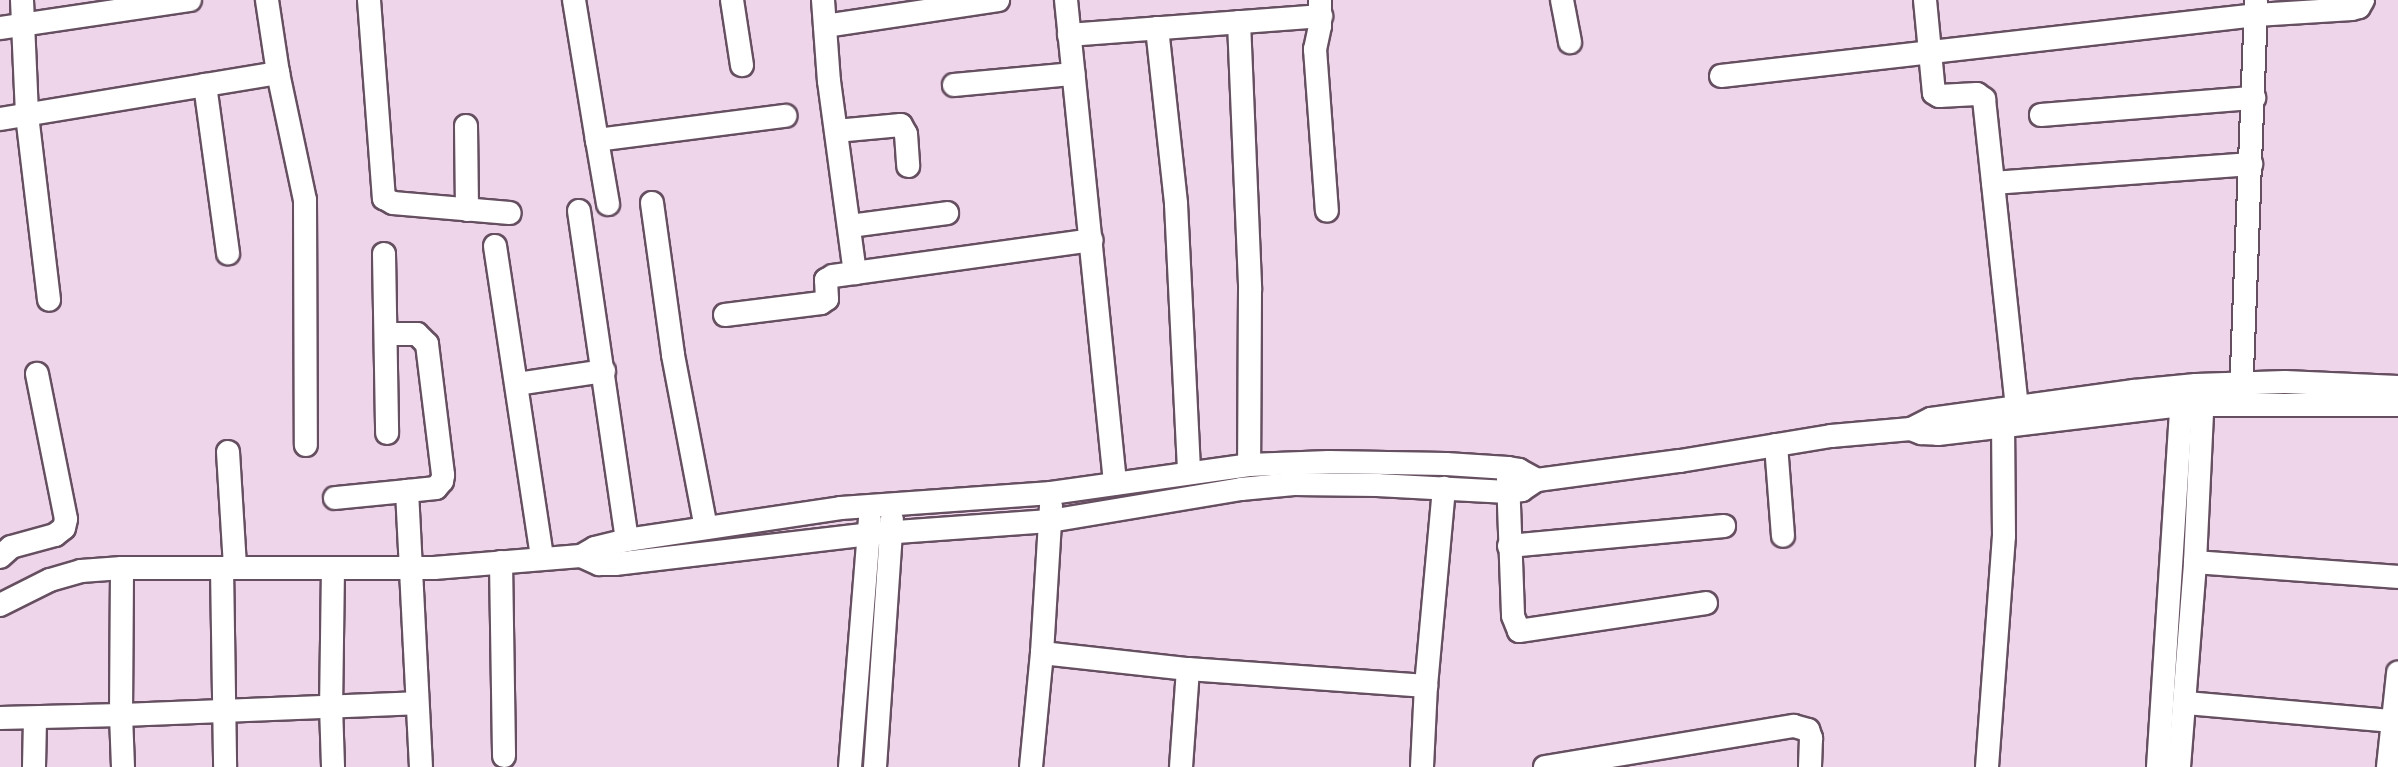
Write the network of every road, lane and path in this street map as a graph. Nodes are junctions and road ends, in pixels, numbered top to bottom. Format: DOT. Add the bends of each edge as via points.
graph roads {
  1 [pos="22,0"];
  2 [pos="190,0"];
  3 [pos="267,0"];
  4 [pos="369,0"];
  5 [pos="574,0"];
  6 [pos="732,0"];
  7 [pos="822,0"];
  8 [pos="998,0"];
  9 [pos="1066,0"];
  10 [pos="1562,0"];
  11 [pos="1925,0"];
  12 [pos="2362,0"];
  13 [pos="110,6"];
  14 [pos="1321,8"];
  15 [pos="2256,8"];
  16 [pos="1239,22"];
  17 [pos="11,26"];
  18 [pos="825,26"];
  19 [pos="1157,28"];
  20 [pos="1069,35"];
  21 [pos="1570,42"];
  22 [pos="1931,52"];
  23 [pos="742,65"];
  24 [pos="278,73"];
  25 [pos="1073,74"];
  26 [pos="1722,76"];
  27 [pos="205,85"];
  28 [pos="954,85"];
  29 [pos="2254,98"];
  30 [pos="27,115"];
  31 [pos="2041,115"];
  32 [pos="785,116"];
  33 [pos="0,119"];
  34 [pos="466,126"];
  35 [pos="836,131"];
  36 [pos="597,140"];
  37 [pos="2251,164"];
  38 [pos="909,166"];
  39 [pos="1994,183"];
  40 [pos="652,203"];
  41 [pos="608,204"];
  42 [pos="467,210"];
  43 [pos="579,211"];
  44 [pos="1327,211"];
  45 [pos="510,213"];
  46 [pos="947,213"];
  47 [pos="850,226"];
  48 [pos="1092,240"];
  49 [pos="495,246"];
  50 [pos="228,254"];
  51 [pos="384,254"];
  52 [pos="855,273"];
  53 [pos="49,300"];
  54 [pos="725,315"];
  55 [pos="386,334"];
  56 [pos="604,371"];
  57 [pos="37,374"];
  58 [pos="2241,383"];
  59 [pos="517,384"];
  60 [pos="2398,387"];
  61 [pos="2192,395"];
  62 [pos="2241,405"];
  63 [pos="2398,405"];
  64 [pos="2018,407"];
  65 [pos="2003,426"];
  66 [pos="1911,429"];
  67 [pos="387,433"];
  68 [pos="306,445"];
  69 [pos="1776,445"];
  70 [pos="228,452"];
  71 [pos="1249,465"];
  72 [pos="1508,468"];
  73 [pos="1189,473"];
  74 [pos="1330,473"];
  75 [pos="1377,474"];
  76 [pos="1537,480"];
  77 [pos="1115,484"];
  78 [pos="1444,488"];
  79 [pos="407,491"];
  80 [pos="1508,492"];
  81 [pos="1051,493"];
  82 [pos="335,498"];
  83 [pos="882,504"];
  84 [pos="1050,521"];
  85 [pos="1724,526"];
  86 [pos="705,528"];
  87 [pos="880,533"];
  88 [pos="1783,536"];
  89 [pos="627,540"];
  90 [pos="1509,546"];
  91 [pos="581,556"];
  92 [pos="0,557"];
  93 [pos="542,558"];
  94 [pos="501,562"];
  95 [pos="2195,562"];
  96 [pos="122,568"];
  97 [pos="228,568"];
  98 [pos="333,568"];
  99 [pos="413,568"];
  100 [pos="2398,577"];
  101 [pos="1706,603"];
  102 [pos="0,605"];
  103 [pos="1042,653"];
  104 [pos="1188,669"];
  105 [pos="2398,673"];
  106 [pos="1426,686"];
  107 [pos="417,703"];
  108 [pos="2186,703"];
  109 [pos="331,706"];
  110 [pos="223,710"];
  111 [pos="121,715"];
  112 [pos="0,718"];
  113 [pos="35,718"];
  114 [pos="2393,721"];
  115 [pos="504,756"];
  116 [pos="34,767"];
  117 [pos="123,767"];
  118 [pos="225,767"];
  119 [pos="333,767"];
  120 [pos="421,767"];
  121 [pos="850,767"];
  122 [pos="875,767"];
  123 [pos="1031,767"];
  124 [pos="1181,767"];
  125 [pos="1422,767"];
  126 [pos="1545,767"];
  127 [pos="1810,767"];
  128 [pos="1987,767"];
  129 [pos="2158,767"];
  130 [pos="2179,767"];
  131 [pos="2388,767"];
  1 -- 17 [label="street"];
  2 -- 13 [label="street"];
  3 -- 24 [label="street"];
  4 -- 42 [label="street" via="384,198 393,203"];
  5 -- 36 [label="street"];
  6 -- 23 [label="street"];
  7 -- 18 [label="street"];
  8 -- 18 [label="street"];
  9 -- 20 [label="street"];
  10 -- 21 [label="street"];
  11 -- 22 [label="street"];
  12 -- 15 [label="street" via="2359,7 2352,9"];
  13 -- 17 [label="street"];
  14 -- 16 [label="street"];
  14 -- 44 [label="street" via="1315,49"];
  15 -- 22 [label="street"];
  15 -- 29 [label="street"];
  16 -- 19 [label="street"];
  16 -- 71 [label="street" via="1250,290"];
  17 -- 30 [label="street"];
  18 -- 35 [label="street"];
  19 -- 20 [label="street"];
  19 -- 73 [label="street" via="1176,204"];
  20 -- 25 [label="street"];
  22 -- 26 [label="street"];
  22 -- 39 [label="street" via="1936,96 1977,94 1984,99"];
  24 -- 27 [label="street"];
  24 -- 68 [label="street" via="305,200"];
  25 -- 28 [label="street"];
  25 -- 48 [label="street"];
  27 -- 30 [label="street"];
  27 -- 50 [label="street"];
  29 -- 31 [label="street"];
  29 -- 37 [label="street"];
  30 -- 33 [label="street"];
  30 -- 53 [label="street"];
  32 -- 36 [label="street"];
  34 -- 42 [label="street"];
  35 -- 38 [label="street" via="901,125 906,134"];
  35 -- 47 [label="street"];
  36 -- 41 [label="street"];
  37 -- 39 [label="street"];
  37 -- 58 [label="street"];
  39 -- 64 [label="street"];
  40 -- 86 [label="street" via="673,355"];
  42 -- 45 [label="street"];
  43 -- 56 [label="street"];
  46 -- 47 [label="street"];
  47 -- 52 [label="street"];
  48 -- 52 [label="street"];
  48 -- 77 [label="street"];
  49 -- 59 [label="street"];
  51 -- 55 [label="street"];
  52 -- 54 [label="street" via="826,280 827,299 821,303"];
  55 -- 67 [label="street"];
  55 -- 79 [label="street" via="417,334 427,344 442,481 436,488"];
  56 -- 59 [label="street"];
  56 -- 89 [label="street"];
  57 -- 92 [label="street" via="66,519 64,528 55,535 11,547"];
  58 -- 60 [label="street"];
  58 -- 61 [label="street"];
  58 -- 62 [label="street"];
  59 -- 93 [label="street"];
  61 -- 62 [label="street"];
  61 -- 64 [label="street"];
  61 -- 65 [label="street"];
  61 -- 95 [label="street"];
  61 -- 129 [label="street"];
  62 -- 63 [label="street"];
  64 -- 66 [label="street" via="1926,420"];
  65 -- 66 [label="street" via="1930,434"];
  65 -- 128 [label="street" via="2004,536"];
  66 -- 69 [label="street"];
  69 -- 76 [label="street"];
  69 -- 88 [label="street"];
  70 -- 97 [label="street"];
  71 -- 73 [label="street"];
  71 -- 74 [label="street"];
  72 -- 75 [label="street"];
  72 -- 76 [label="street"];
  72 -- 80 [label="street"];
  73 -- 77 [label="street"];
  74 -- 75 [label="street"];
  74 -- 84 [label="street"];
  75 -- 78 [label="street"];
  76 -- 80 [label="street" via="1522,490"];
  77 -- 81 [label="street"];
  78 -- 80 [label="street"];
  78 -- 106 [label="street"];
  79 -- 82 [label="street"];
  79 -- 99 [label="street"];
  80 -- 90 [label="street"];
  81 -- 83 [label="street"];
  81 -- 84 [label="street"];
  83 -- 86 [label="street"];
  83 -- 87 [label="street"];
  84 -- 87 [label="street"];
  84 -- 103 [label="street"];
  85 -- 90 [label="street"];
  86 -- 89 [label="street"];
  87 -- 91 [label="street" via="615,564 599,564"];
  87 -- 121 [label="street"];
  87 -- 122 [label="street"];
  89 -- 91 [label="street"];
  90 -- 101 [label="street" via="1514,622 1519,631"];
  91 -- 93 [label="street"];
  93 -- 94 [label="street"];
  94 -- 99 [label="street"];
  94 -- 115 [label="street"];
  95 -- 100 [label="street"];
  95 -- 108 [label="street"];
  96 -- 97 [label="street"];
  96 -- 102 [label="street" via="81,571 50,580"];
  96 -- 111 [label="street"];
  97 -- 98 [label="street"];
  97 -- 110 [label="street"];
  98 -- 99 [label="street"];
  98 -- 109 [label="street"];
  99 -- 107 [label="street"];
  103 -- 104 [label="street"];
  103 -- 123 [label="street"];
  104 -- 106 [label="street"];
  104 -- 124 [label="street"];
  105 -- 114 [label="street"];
  106 -- 125 [label="street"];
  107 -- 109 [label="street"];
  107 -- 120 [label="street"];
  108 -- 114 [label="street"];
  108 -- 130 [label="street"];
  109 -- 110 [label="street"];
  109 -- 119 [label="street"];
  110 -- 111 [label="street"];
  110 -- 118 [label="street"];
  111 -- 113 [label="street"];
  111 -- 117 [label="street"];
  112 -- 113 [label="street"];
  113 -- 116 [label="street"];
  114 -- 131 [label="street"];
  126 -- 127 [label="street" via="1794,726 1808,730"];
}
